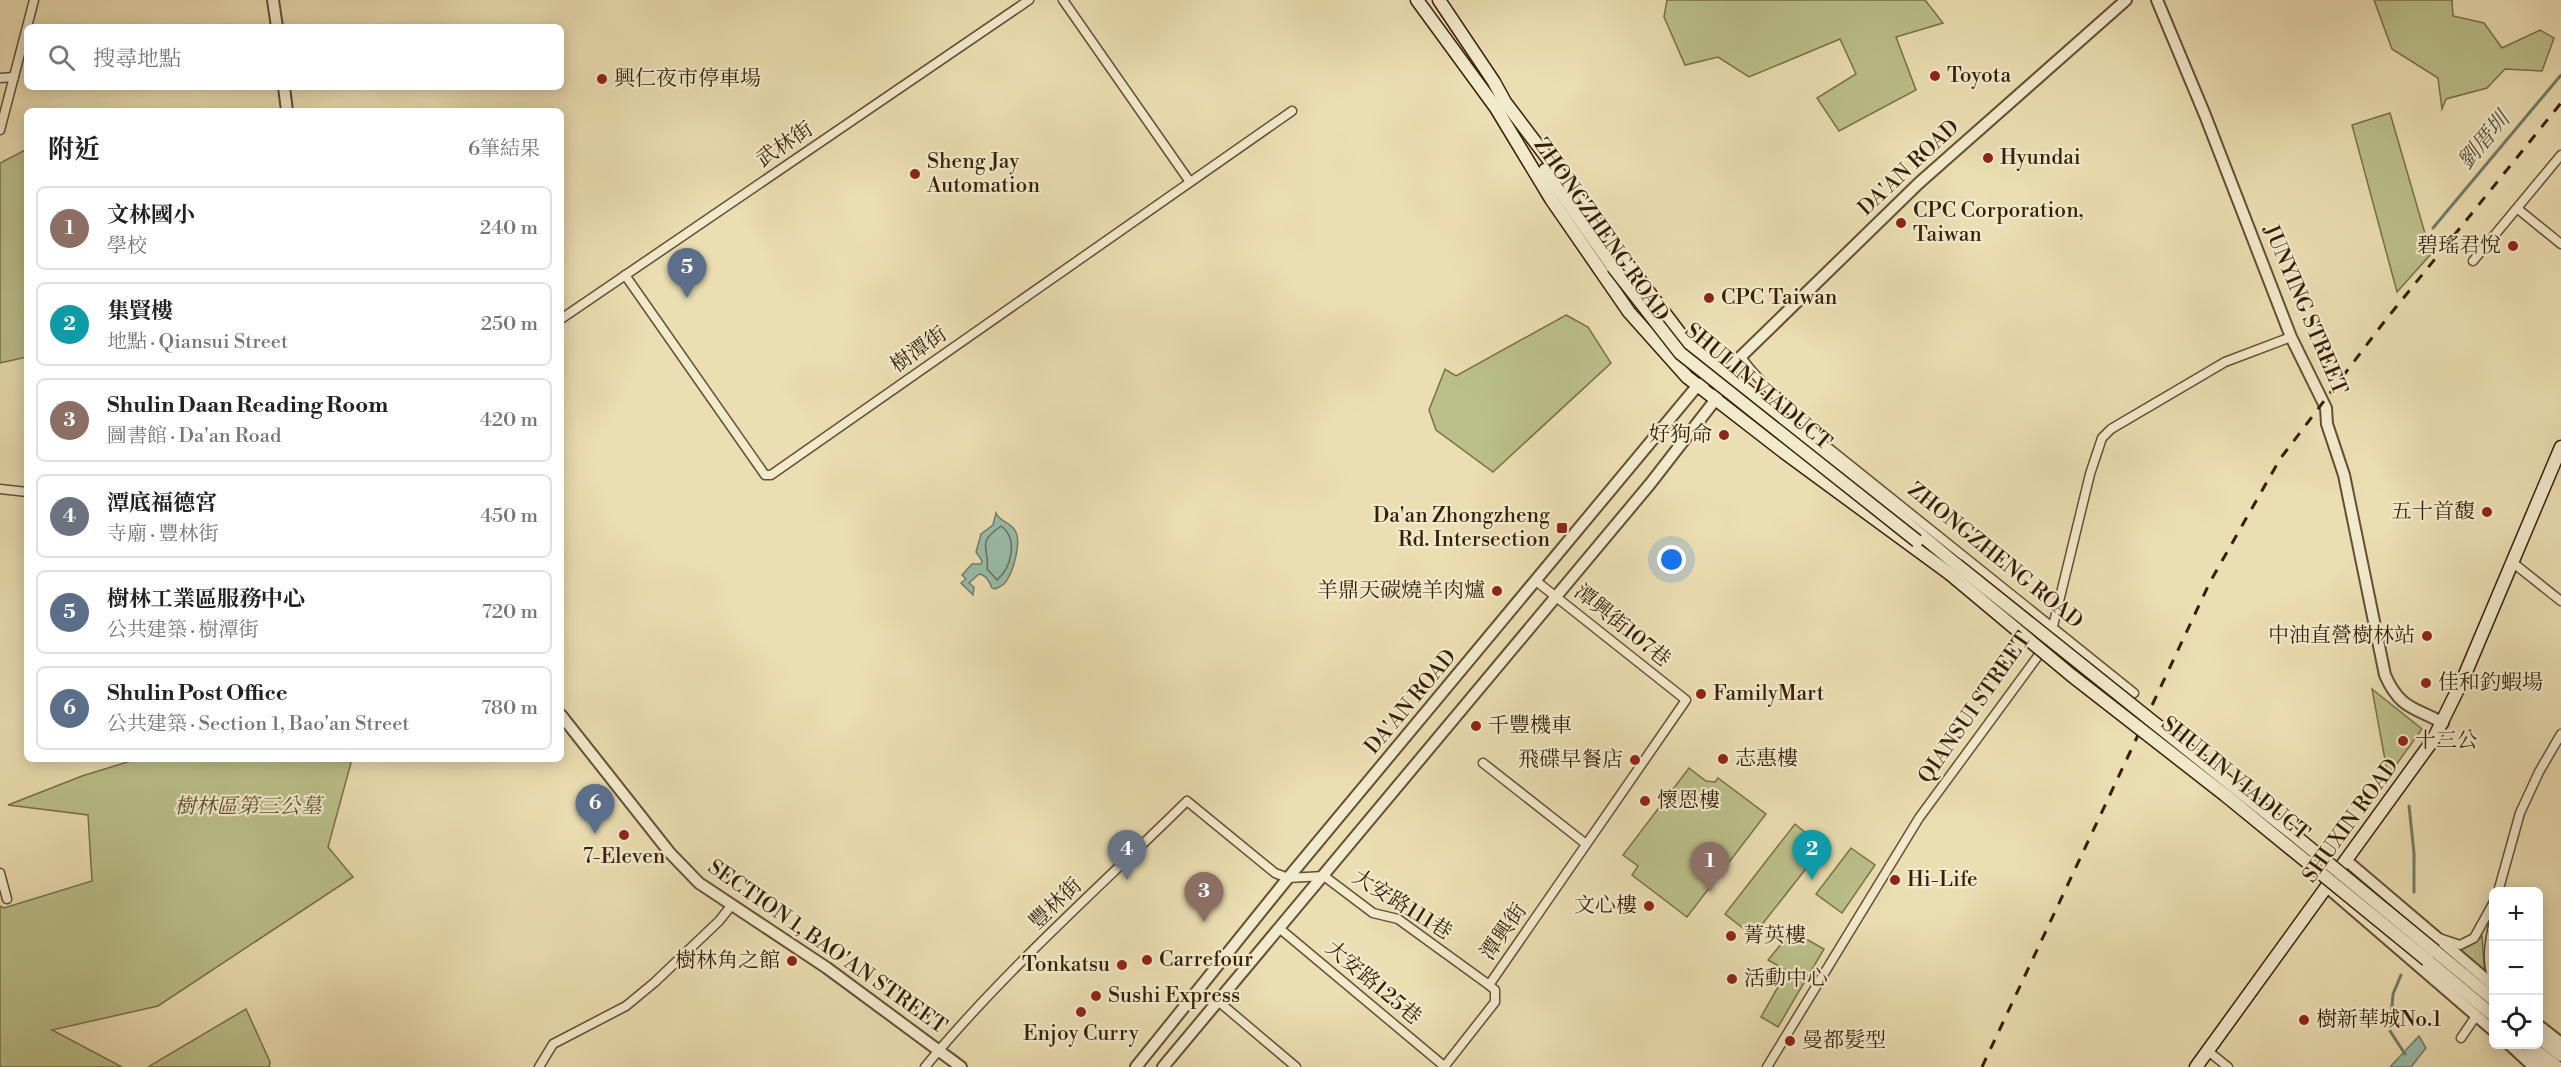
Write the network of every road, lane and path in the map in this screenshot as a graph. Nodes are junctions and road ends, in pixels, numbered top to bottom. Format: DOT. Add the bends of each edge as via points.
graph roads {
  1 [pos="34,0"];
  2 [pos="273,0"];
  3 [pos="1029,0"];
  4 [pos="1063,0"];
  5 [pos="1417,0"];
  6 [pos="1439,0"];
  7 [pos="2126,0"];
  8 [pos="2157,0"];
  9 [pos="28,24"];
  10 [pos="277,24"];
  11 [pos="24,38"];
  12 [pos="14,77"];
  13 [pos="0,78"];
  14 [pos="284,90"];
  15 [pos="1500,105"];
  16 [pos="287,108"];
  17 [pos="1292,111"];
  18 [pos="0,130"];
  19 [pos="2561,155"];
  20 [pos="1190,182"];
  21 [pos="2518,209"];
  22 [pos="2561,244"];
  23 [pos="2473,261"];
  24 [pos="626,275"];
  25 [pos="564,317"];
  26 [pos="2291,337"];
  27 [pos="1741,357"];
  28 [pos="1725,372"];
  29 [pos="1698,385"];
  30 [pos="1716,399"];
  31 [pos="1773,412"];
  32 [pos="2561,447"];
  33 [pos="1830,449"];
  34 [pos="1785,453"];
  35 [pos="0,489"];
  36 [pos="24,492"];
  37 [pos="2512,562"];
  38 [pos="1953,569"];
  39 [pos="1536,581"];
  40 [pos="1556,597"];
  41 [pos="2561,601"];
  42 [pos="2052,626"];
  43 [pos="2134,693"];
  44 [pos="1686,700"];
  45 [pos="564,719"];
  46 [pos="2443,723"];
  47 [pos="2561,734"];
  48 [pos="1483,763"];
  49 [pos="1586,844"];
  50 [pos="2347,861"];
  51 [pos="0,873"];
  52 [pos="1324,876"];
  53 [pos="1288,878"];
  54 [pos="2327,887"];
  55 [pos="2499,887"];
  56 [pos="7,899"];
  57 [pos="731,906"];
  58 [pos="2489,910"];
  59 [pos="1279,928"];
  60 [pos="2437,938"];
  61 [pos="2489,950"];
  62 [pos="2431,956"];
  63 [pos="2489,971"];
  64 [pos="2489,983"];
  65 [pos="1489,985"];
  66 [pos="2489,997"];
  67 [pos="1218,1001"];
  68 [pos="2489,1012"];
  69 [pos="2476,1016"];
  70 [pos="2489,1027"];
  71 [pos="2543,1034"];
  72 [pos="2461,1038"];
  73 [pos="2543,1042"];
  74 [pos="2514,1049"];
  75 [pos="939,1050"];
  76 [pos="2208,1051"];
  77 [pos="2554,1054"];
  78 [pos="1444,1066"];
  79 [pos="539,1067"];
  80 [pos="925,1067"];
  81 [pos="962,1067"];
  82 [pos="1136,1067"];
  83 [pos="1163,1067"];
  84 [pos="1296,1067"];
  85 [pos="1767,1067"];
  86 [pos="2196,1067"];
  87 [pos="2228,1067"];
  88 [pos="2534,1067"];
  89 [pos="2557,1067"];
  1 -- 9 [label="street"];
  2 -- 10 [label="street"];
  3 -- 24 [label="street, 武林街"];
  4 -- 20 [label="street"];
  5 -- 15 [label="main road, ZHONGZHENG ROAD"];
  6 -- 15 [label="main road, ZHONGZHENG ROAD"];
  7 -- 27 [label="street, DA'AN ROAD" via="1960,146"];
  8 -- 26 [label="street, JUNYING STREET"];
  11 -- 12 [label="street"];
  12 -- 13 [label="street"];
  12 -- 18 [label="street"];
  14 -- 16 [label="street"];
  15 -- 28 [label="main road, ZHONGZHENG ROAD" via="1688,344"];
  15 -- 29 [label="main road, ZHONGZHENG ROAD" via="1551,199 1629,312"];
  15 -- 38 [label="main road, SHULIN VIADUCT, bridge" via="1613,267 1680,353"];
  17 -- 20 [label="street, 樹潭街"];
  19 -- 21 [label="street"];
  20 -- 24 [label="street, 樹潭街" via="771,475 765,475"];
  21 -- 22 [label="street"];
  21 -- 23 [label="street"];
  24 -- 25 [label="street, 武林街"];
  26 -- 42 [label="street, QIANSUI STREET" via="2225,362 2102,438"];
  26 -- 46 [label="street, JUNYING STREET" via="2326,408 2327,424 2344,475 2385,675 2407,706"];
  27 -- 28 [label="street, DA'AN ROAD"];
  27 -- 33 [label="street"];
  28 -- 29 [label="street, DA'AN ROAD"];
  28 -- 30 [label="street, DA'AN ROAD"];
  28 -- 31 [label="main road, ZHONGZHENG ROAD"];
  29 -- 30 [label="main road, ZHONGZHENG ROAD"];
  29 -- 39 [label="street, DA'AN ROAD"];
  30 -- 34 [label="main road, ZHONGZHENG ROAD"];
  30 -- 40 [label="street, DA'AN ROAD"];
  31 -- 33 [label="street"];
  31 -- 38 [label="main road, SHULIN VIADUCT"];
  32 -- 37 [label="main road, SHUXIN ROAD"];
  33 -- 42 [label="street, ZHONGZHENG ROAD"];
  34 -- 38 [label="main road, SHULIN VIADUCT"];
  35 -- 36 [label="street"];
  37 -- 41 [label="street"];
  37 -- 46 [label="main road, SHUXIN ROAD"];
  38 -- 62 [label="main road, SHULIN VIADUCT, bridge" via="2289,830"];
  39 -- 40 [label="street, 潭興街107巷"];
  39 -- 53 [label="street, DA'AN ROAD"];
  40 -- 44 [label="street, 潭興街107巷"];
  40 -- 52 [label="street, DA'AN ROAD"];
  42 -- 43 [label="street, ZHONGZHENG ROAD"];
  42 -- 85 [label="street, QIANSUI STREET" via="2038,656 1890,863"];
  44 -- 49 [label="street, 潭興街"];
  45 -- 57 [label="street, SECTION 1, BAO'AN STREET" via="670,853 699,883"];
  46 -- 50 [label="main road, SHUXIN ROAD"];
  47 -- 55 [label="street" via="2520,813"];
  48 -- 49 [label="street"];
  49 -- 65 [label="street, 潭興街"];
  50 -- 54 [label="main road, SHUXIN ROAD"];
  50 -- 60 [label="street"];
  51 -- 56 [label="street"];
  52 -- 53 [label="street"];
  52 -- 59 [label="street, DA'AN ROAD"];
  52 -- 65 [label="street, 大安路111巷" via="1373,913 1398,919"];
  53 -- 75 [label="street, 豐林街" via="1275,873 1187,801 996,988"];
  53 -- 82 [label="street, DA'AN ROAD"];
  54 -- 69 [label="street"];
  54 -- 76 [label="main road, SHUXIN ROAD"];
  57 -- 75 [label="street, SECTION 1, BAO'AN STREET" via="826,968"];
  57 -- 79 [label="street" via="648,988 626,1006 553,1044"];
  58 -- 60 [label="street" via="2474,938 2460,945"];
  59 -- 67 [label="street, DA'AN ROAD"];
  59 -- 78 [label="street, 大安路125巷"];
  60 -- 64 [label="street"];
  61 -- 63 [label="street"];
  62 -- 66 [label="main road, SHULIN VIADUCT"];
  62 -- 68 [label="main road, SHULIN VIADUCT"];
  65 -- 78 [label="street, 潭興街" via="1495,990 1495,1002"];
  67 -- 83 [label="street, DA'AN ROAD"];
  67 -- 84 [label="street"];
  69 -- 70 [label="street"];
  69 -- 72 [label="street"];
  71 -- 77 [label="street"];
  73 -- 77 [label="main road"];
  74 -- 88 [label="street"];
  75 -- 80 [label="street"];
  75 -- 81 [label="street, SECTION 1, BAO'AN STREET"];
  76 -- 86 [label="main road, SHUXIN ROAD"];
  76 -- 87 [label="street"];
  77 -- 89 [label="main road"];
}
